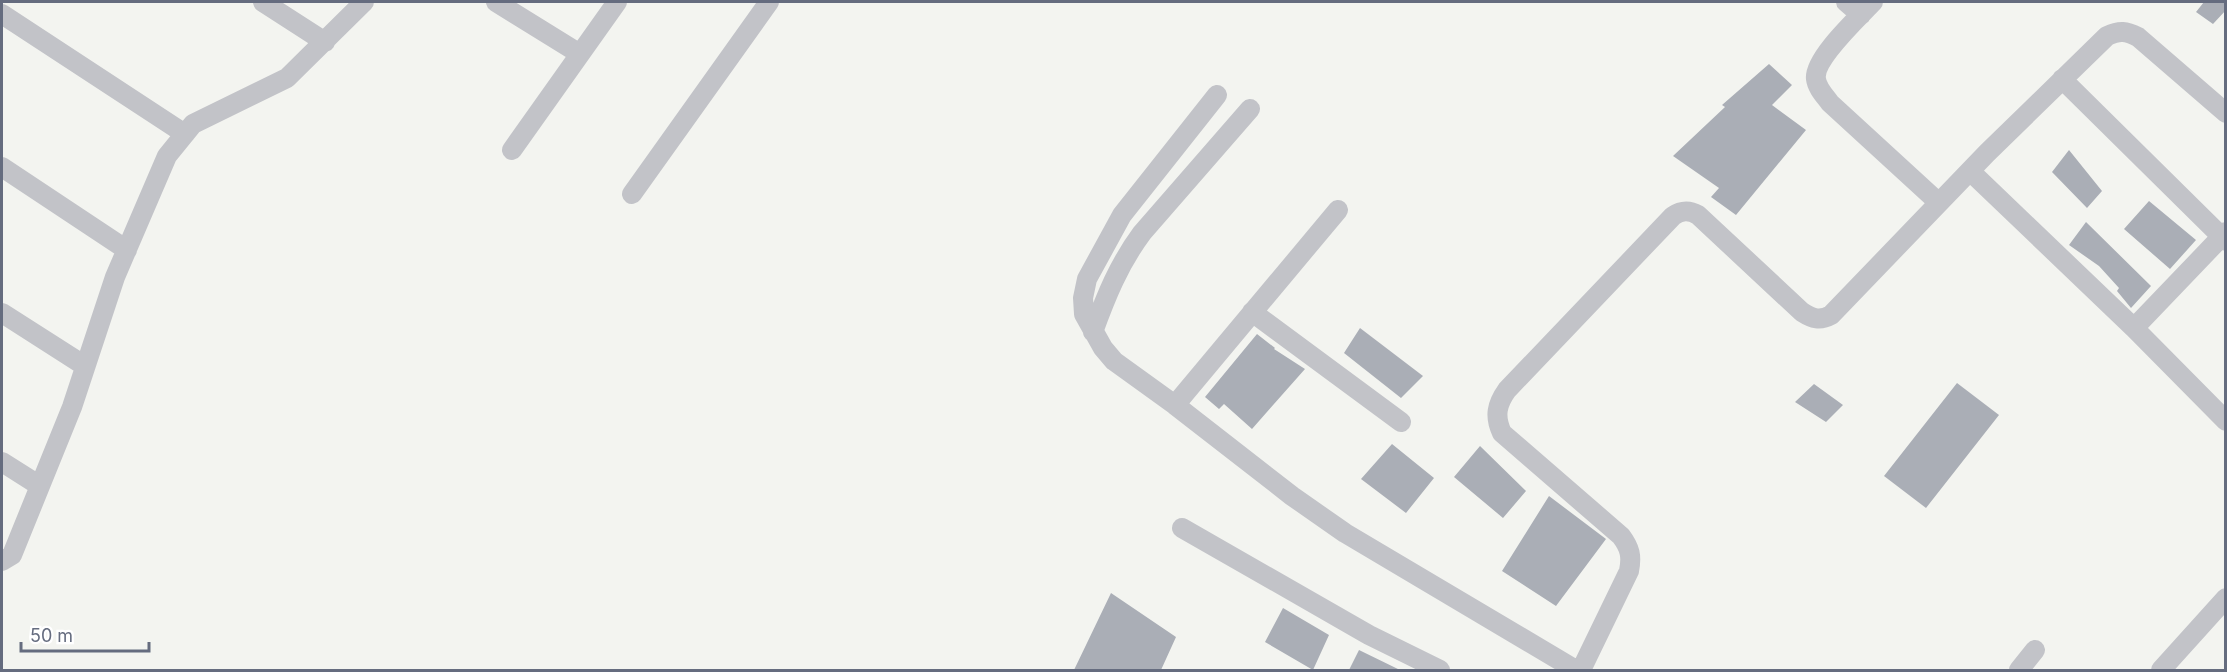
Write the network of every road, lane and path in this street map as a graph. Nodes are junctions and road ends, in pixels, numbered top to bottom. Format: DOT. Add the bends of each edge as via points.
graph roads {
  1 [pos="263,2"];
  2 [pos="364,2"];
  3 [pos="496,2"];
  4 [pos="617,2"];
  5 [pos="769,2"];
  6 [pos="1845,2"];
  7 [pos="1867,8"];
  8 [pos="2,14"];
  9 [pos="325,42"];
  10 [pos="580,54"];
  11 [pos="2062,79"];
  12 [pos="1217,95"];
  13 [pos="1250,109"];
  14 [pos="2226,113"];
  15 [pos="185,134"];
  16 [pos="512,150"];
  17 [pos="2,167"];
  18 [pos="1970,171"];
  19 [pos="632,194"];
  20 [pos="1938,202"];
  21 [pos="1338,210"];
  22 [pos="2224,236"];
  23 [pos="126,250"];
  24 [pos="1252,312"];
  25 [pos="2,313"];
  26 [pos="2134,328"];
  27 [pos="1093,332"];
  28 [pos="85,366"];
  29 [pos="1175,405"];
  30 [pos="2226,421"];
  31 [pos="1401,422"];
  32 [pos="2,462"];
  33 [pos="40,486"];
  34 [pos="1182,528"];
  35 [pos="2,561"];
  36 [pos="2226,598"];
  37 [pos="2035,650"];
  38 [pos="1440,670"];
  39 [pos="1576,670"];
  40 [pos="1581,670"];
  41 [pos="2019,670"];
  42 [pos="2161,670"];
  1 -- 9 [label="street"];
  2 -- 9 [label="street"];
  3 -- 10 [label="street"];
  4 -- 10 [label="street"];
  5 -- 19 [label="street"];
  6 -- 7 [label="street"];
  7 -- 20 [label="street" via="1819,65 1815,78 1830,103"];
  8 -- 15 [label="street"];
  9 -- 15 [label="street" via="287,78 193,124"];
  10 -- 16 [label="street"];
  11 -- 14 [label="street" via="2108,36 2126,31 2153,49"];
  11 -- 18 [label="street"];
  11 -- 22 [label="street"];
  12 -- 27 [label="street" via="1122,216 1087,279 1084,314"];
  13 -- 27 [label="street" via="1128,252 1107,291"];
  15 -- 23 [label="street" via="166,156"];
  17 -- 23 [label="street"];
  18 -- 20 [label="street"];
  18 -- 26 [label="street"];
  20 -- 40 [label="street" via="1831,315 1822,319 1802,312 1698,215 1679,212 1507,390 1497,410 1502,433 1629,546 1629,571"];
  21 -- 24 [label="street"];
  22 -- 26 [label="street"];
  23 -- 28 [label="street"];
  24 -- 29 [label="street"];
  24 -- 31 [label="street"];
  25 -- 28 [label="street"];
  26 -- 30 [label="street"];
  27 -- 29 [label="street" via="1114,361"];
  28 -- 33 [label="street"];
  29 -- 39 [label="street" via="1345,533"];
  32 -- 33 [label="street"];
  33 -- 35 [label="street" via="12,555"];
  34 -- 38 [label="street" via="1369,635"];
  36 -- 42 [label="street"];
  37 -- 41 [label="street"];
}
